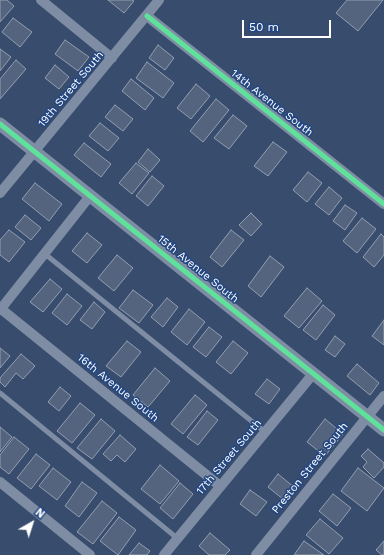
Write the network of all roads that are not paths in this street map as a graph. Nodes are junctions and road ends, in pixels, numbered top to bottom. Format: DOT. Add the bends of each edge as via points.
graph roads {
  1 [pos="41,0"];
  2 [pos="159,0"];
  3 [pos="147,16"];
  4 [pos="112,58"];
  5 [pos="0,124"];
  6 [pos="34,152"];
  7 [pos="0,193"];
  8 [pos="90,196"];
  9 [pos="384,204"];
  10 [pos="44,254"];
  11 [pos="0,310"];
  12 [pos="314,374"];
  13 [pos="0,393"];
  14 [pos="384,396"];
  15 [pos="367,417"];
  16 [pos="384,430"];
  17 [pos="265,432"];
  18 [pos="0,482"];
  19 [pos="220,486"];
  20 [pos="177,538"];
  21 [pos="90,555"];
  22 [pos="164,555"];
  23 [pos="256,555"];
  1 -- 4 [label="street"];
  2 -- 3 [label="street, 19th Street South"];
  3 -- 4 [label="street, 19th Street South"];
  3 -- 9 [label="street, 14th Avenue South"];
  4 -- 6 [label="street, 19th Street South"];
  5 -- 6 [label="street, 15th Avenue South"];
  6 -- 7 [label="street, 19th Street South"];
  6 -- 8 [label="street, 15th Avenue South"];
  8 -- 10 [label="street"];
  8 -- 12 [label="street, 15th Avenue South"];
  10 -- 11 [label="street"];
  10 -- 17 [label="lane"];
  11 -- 19 [label="street, 16th Avenue South"];
  12 -- 15 [label="street, 15th Avenue South"];
  12 -- 17 [label="street, 17th Street South"];
  13 -- 20 [label="lane"];
  14 -- 15 [label="street, Preston Street South"];
  15 -- 16 [label="street, 15th Avenue South"];
  15 -- 23 [label="street, Preston Street South"];
  17 -- 19 [label="street, 17th Street South"];
  18 -- 21 [label="street"];
  19 -- 20 [label="street, 17th Street South"];
  20 -- 22 [label="street, 17th Street South"];
}
